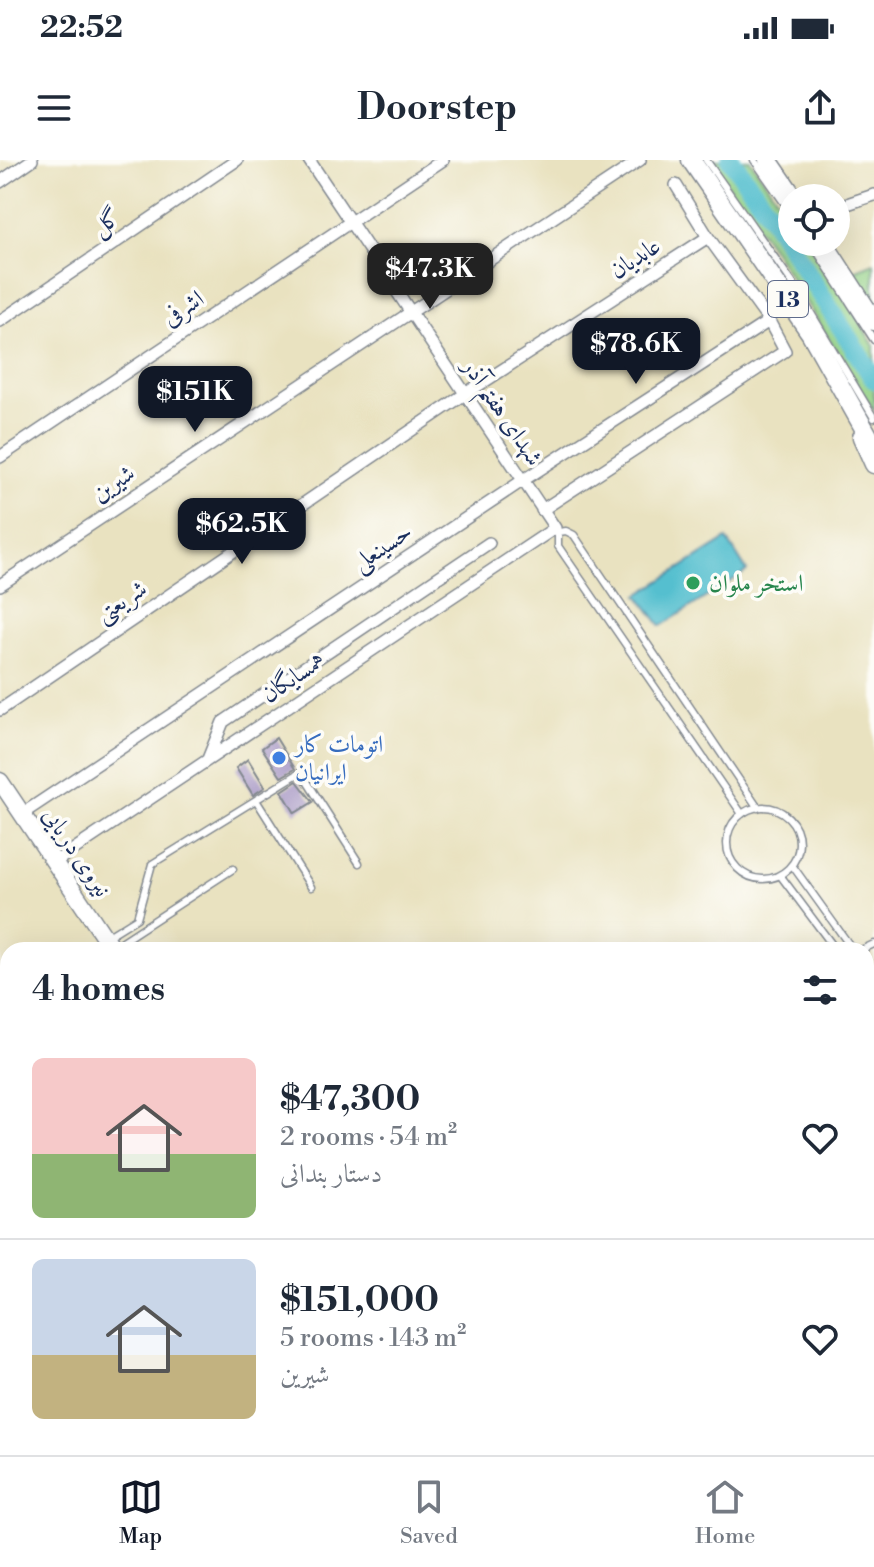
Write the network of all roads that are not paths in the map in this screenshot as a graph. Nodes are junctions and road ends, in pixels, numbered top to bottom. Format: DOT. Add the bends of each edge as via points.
graph roads {
  1 [pos="32,160"];
  2 [pos="237,160"];
  3 [pos="309,160"];
  4 [pos="443,160"];
  5 [pos="640,160"];
  6 [pos="691,160"];
  7 [pos="706,160"];
  8 [pos="754,160"];
  9 [pos="768,160"];
  10 [pos="0,182"];
  11 [pos="784,184"];
  12 [pos="676,185"];
  13 [pos="778,194"];
  14 [pos="874,195"];
  15 [pos="850,203"];
  16 [pos="350,222"];
  17 [pos="708,237"];
  18 [pos="820,256"];
  19 [pos="832,256"];
  20 [pos="409,311"];
  21 [pos="0,321"];
  22 [pos="769,321"];
  23 [pos="874,321"];
  24 [pos="874,340"];
  25 [pos="835,376"];
  26 [pos="465,394"];
  27 [pos="874,418"];
  28 [pos="874,446"];
  29 [pos="0,457"];
  30 [pos="874,464"];
  31 [pos="522,481"];
  32 [pos="542,510"];
  33 [pos="557,530"];
  34 [pos="489,543"];
  35 [pos="605,581"];
  36 [pos="0,585"];
  37 [pos="589,592"];
  38 [pos="0,710"];
  39 [pos="208,760"];
  40 [pos="0,781"];
  41 [pos="256,800"];
  42 [pos="758,808"];
  43 [pos="22,814"];
  44 [pos="742,814"];
  45 [pos="55,862"];
  46 [pos="359,863"];
  47 [pos="792,865"];
  48 [pos="233,869"];
  49 [pos="780,875"];
  50 [pos="311,887"];
  51 [pos="108,942"];
  52 [pos="113,942"];
  53 [pos="115,942"];
  54 [pos="830,942"];
  55 [pos="847,942"];
  1 -- 10 [label="street"];
  2 -- 21 [label="street, گل"];
  3 -- 16 [label="street, شهدای هفتم آذر"];
  4 -- 16 [label="street, اشرفی"];
  5 -- 20 [label="street, شیرین"];
  6 -- 25 [label="highway, 13"];
  7 -- 27 [label="lane" via="796,288"];
  8 -- 13 [label="lane"];
  9 -- 11 [label="highway"];
  12 -- 17 [label="street"];
  14 -- 15 [label="street"];
  16 -- 20 [label="street, شهدای هفتم آذر"];
  16 -- 29 [label="street, اشرفی"];
  17 -- 22 [label="street"];
  17 -- 26 [label="street, عابدیان"];
  18 -- 24 [label="lane"];
  19 -- 23 [label="highway, 13"];
  20 -- 26 [label="street, شهدای هفتم آذر"];
  20 -- 36 [label="street, شیرین"];
  22 -- 31 [label="street, حسینعلی"];
  22 -- 32 [label="street" via="785,351"];
  25 -- 28 [label="highway, 13"];
  25 -- 30 [label="highway"];
  26 -- 31 [label="street, شهدای هفتم آذر"];
  26 -- 38 [label="street, شریعتی"];
  31 -- 32 [label="street, شهدای هفتم آذر"];
  31 -- 43 [label="street, حسینعلی"];
  32 -- 33 [label="street, شهدای هفتم آذر"];
  33 -- 35 [label="lane" via="574,535"];
  33 -- 37 [label="lane" via="558,546"];
  33 -- 39 [label="street, همسایگان"];
  34 -- 39 [label="street" via="223,722"];
  35 -- 37 [label="lane"];
  35 -- 42 [label="lane"];
  37 -- 44 [label="lane"];
  39 -- 45 [label="street, همسایگان"];
  40 -- 43 [label="main road, نیروی دریایی"];
  41 -- 46 [label="lane" via="301,772"];
  41 -- 50 [label="lane"];
  41 -- 52 [label="lane" via="152,864 137,918"];
  42 -- 44 [label="lane"];
  42 -- 47 [label="lane" via="775,809 793,823 799,844"];
  43 -- 45 [label="main road, نیروی دریایی"];
  44 -- 49 [label="lane" via="728,834 730,859 747,876 760,880"];
  45 -- 51 [label="main road, نیروی دریایی"];
  47 -- 49 [label="lane"];
  47 -- 55 [label="lane"];
  48 -- 53 [label="lane"];
  49 -- 54 [label="lane"];
}
